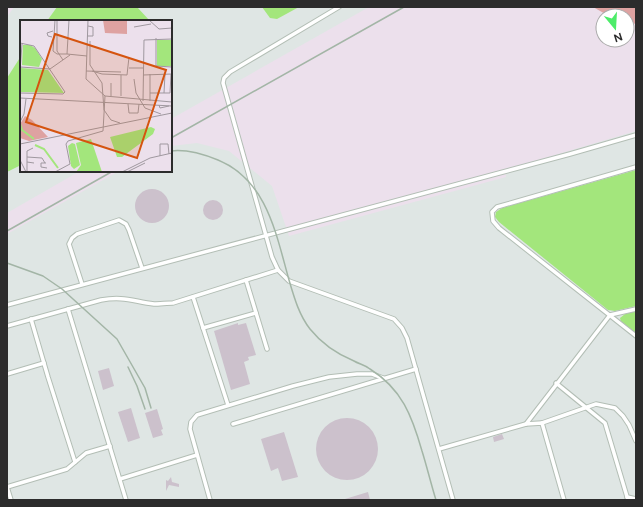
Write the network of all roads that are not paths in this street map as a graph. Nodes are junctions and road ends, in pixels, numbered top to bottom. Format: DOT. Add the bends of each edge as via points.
graph roads {
  1 [pos="339,7"];
  2 [pos="636,135"];
  3 [pos="636,167"];
  4 [pos="266,235"];
  5 [pos="142,268"];
  6 [pos="278,270"];
  7 [pos="246,280"];
  8 [pos="82,284"];
  9 [pos="193,297"];
  10 [pos="7,305"];
  11 [pos="68,309"];
  12 [pos="636,309"];
  13 [pos="256,313"];
  14 [pos="610,315"];
  15 [pos="31,319"];
  16 [pos="7,326"];
  17 [pos="203,328"];
  18 [pos="636,336"];
  19 [pos="267,349"];
  20 [pos="44,363"];
  21 [pos="416,369"];
  22 [pos="7,374"];
  23 [pos="383,378"];
  24 [pos="556,383"];
  25 [pos="228,405"];
  26 [pos="586,408"];
  27 [pos="542,423"];
  28 [pos="233,424"];
  29 [pos="526,424"];
  30 [pos="636,441"];
  31 [pos="110,446"];
  32 [pos="439,449"];
  33 [pos="197,455"];
  34 [pos="76,462"];
  35 [pos="120,479"];
  36 [pos="7,487"];
  37 [pos="627,498"];
  38 [pos="636,499"];
  39 [pos="11,500"];
  40 [pos="126,500"];
  41 [pos="210,500"];
  42 [pos="453,500"];
  43 [pos="564,500"];
  1 -- 4 [label="lane" via="224,78 223,83"];
  2 -- 4 [label="lane"];
  3 -- 14 [label="lane" via="497,207 492,212 493,221 499,228"];
  4 -- 5 [label="lane"];
  4 -- 6 [label="lane"];
  5 -- 8 [label="lane"];
  5 -- 8 [label="lane" via="129,230 126,224 119,220 72,238 69,244"];
  6 -- 7 [label="lane"];
  6 -- 21 [label="lane" via="289,281 394,319 407,338"];
  7 -- 9 [label="lane"];
  7 -- 13 [label="lane"];
  8 -- 10 [label="lane"];
  9 -- 11 [label="lane" via="173,303 156,304 114,298"];
  9 -- 17 [label="lane"];
  11 -- 15 [label="lane"];
  11 -- 31 [label="lane"];
  12 -- 14 [label="lane"];
  13 -- 17 [label="lane"];
  13 -- 19 [label="lane"];
  14 -- 18 [label="lane"];
  14 -- 24 [label="lane"];
  15 -- 16 [label="lane"];
  15 -- 20 [label="lane"];
  17 -- 25 [label="lane"];
  20 -- 22 [label="lane"];
  20 -- 34 [label="lane"];
  21 -- 23 [label="lane"];
  21 -- 32 [label="lane"];
  23 -- 25 [label="lane" via="372,374 329,376"];
  23 -- 28 [label="lane"];
  24 -- 26 [label="lane"];
  24 -- 29 [label="lane"];
  25 -- 33 [label="lane" via="197,415 191,422 190,429"];
  26 -- 27 [label="lane"];
  26 -- 30 [label="lane" via="596,404 615,408 629,425"];
  26 -- 37 [label="lane" via="605,423"];
  27 -- 29 [label="lane"];
  27 -- 43 [label="lane"];
  29 -- 32 [label="lane"];
  31 -- 34 [label="lane" via="86,453"];
  31 -- 35 [label="lane"];
  32 -- 42 [label="lane"];
  33 -- 35 [label="lane"];
  33 -- 41 [label="lane"];
  34 -- 36 [label="lane" via="67,469"];
  35 -- 40 [label="lane"];
  36 -- 39 [label="lane"];
  37 -- 38 [label="lane"];
}
